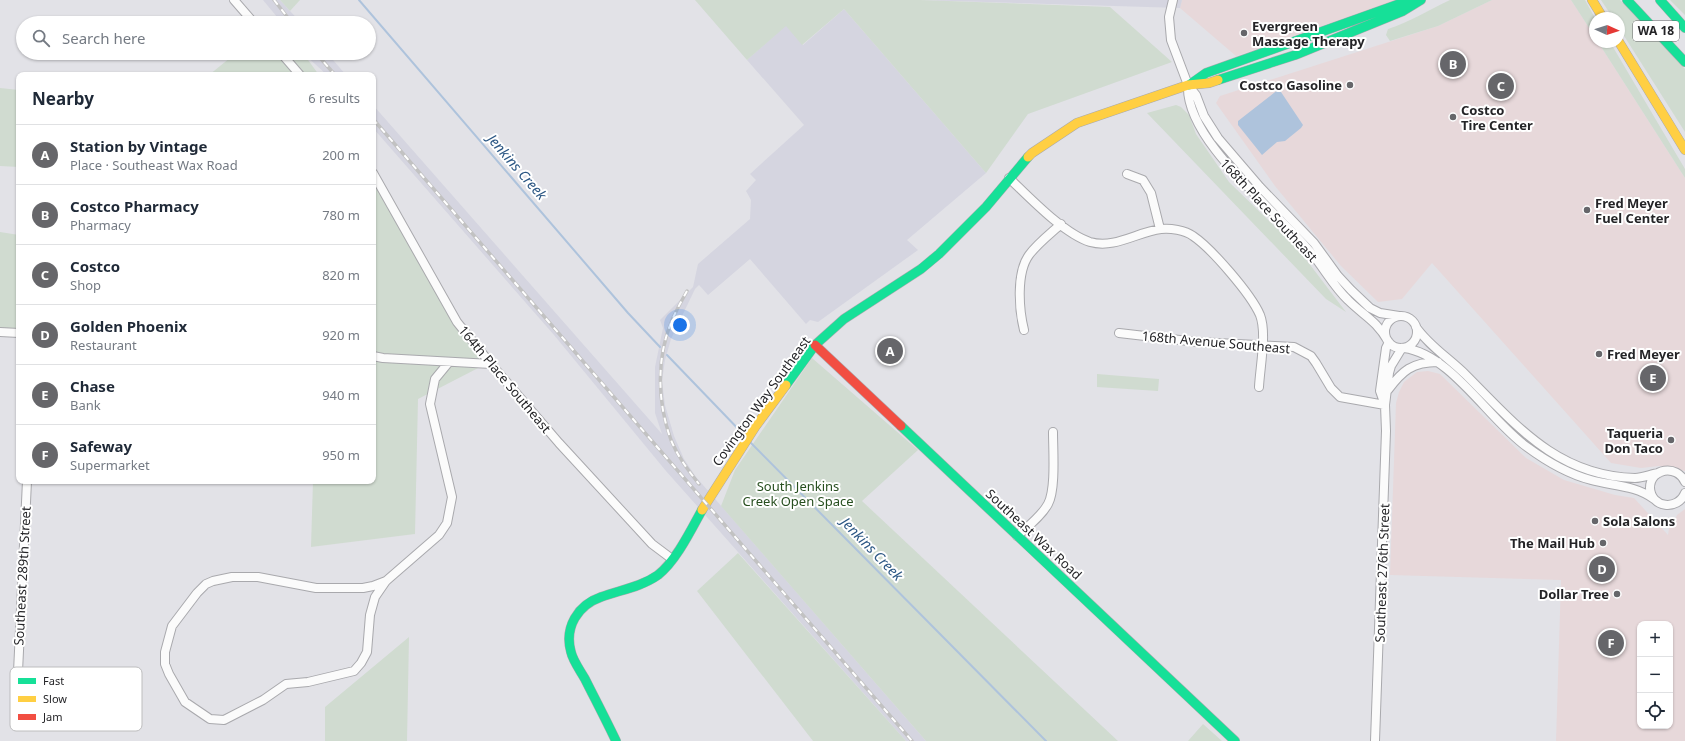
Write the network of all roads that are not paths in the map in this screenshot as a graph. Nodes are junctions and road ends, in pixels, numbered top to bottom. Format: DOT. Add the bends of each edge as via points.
graph roads {
  1 [pos="234,0"];
  2 [pos="1173,0"];
  3 [pos="1420,0"];
  4 [pos="1592,0"];
  5 [pos="1627,0"];
  6 [pos="1660,0"];
  7 [pos="1600,12"];
  8 [pos="248,16"];
  9 [pos="1333,28"];
  10 [pos="1685,28"];
  11 [pos="1623,48"];
  12 [pos="1295,55"];
  13 [pos="286,60"];
  14 [pos="1685,62"];
  15 [pos="297,72"];
  16 [pos="1188,85"];
  17 [pos="1685,150"];
  18 [pos="1127,174"];
  19 [pos="376,178"];
  20 [pos="1009,178"];
  21 [pos="1061,224"];
  22 [pos="1160,229"];
  23 [pos="1399,316"];
  24 [pos="1416,326"];
  25 [pos="1024,330"];
  26 [pos="0,332"];
  27 [pos="16,333"];
  28 [pos="1119,333"];
  29 [pos="1388,342"];
  30 [pos="815,345"];
  31 [pos="1262,346"];
  32 [pos="1403,348"];
  33 [pos="376,357"];
  34 [pos="448,362"];
  35 [pos="1438,362"];
  36 [pos="492,364"];
  37 [pos="1259,387"];
  38 [pos="1388,390"];
  39 [pos="1385,405"];
  40 [pos="1053,432"];
  41 [pos="1659,473"];
  42 [pos="1684,480"];
  43 [pos="27,484"];
  44 [pos="1684,497"];
  45 [pos="1654,499"];
  46 [pos="1017,536"];
  47 [pos="672,559"];
  48 [pos="386,581"];
  49 [pos="18,667"];
  50 [pos="616,741"];
  51 [pos="1235,741"];
  52 [pos="1375,741"];
  1 -- 8 [label="street"];
  2 -- 16 [label="street, 168th Place Southeast" via="1169,17 1170,32"];
  3 -- 9 [label="main road, Covington Way Southeast" via="1399,4"];
  3 -- 12 [label="main road, Covington Way Southeast" via="1403,12"];
  4 -- 7 [label="main road"];
  5 -- 14 [label="main road, WA 18"];
  6 -- 10 [label="main road, WA 18"];
  9 -- 12 [label="main road" via="1334,34 1313,43"];
  9 -- 16 [label="main road, Covington Way Southeast" via="1206,73"];
  11 -- 17 [label="main road"];
  12 -- 16 [label="main road, Covington Way Southeast" via="1209,83"];
  13 -- 15 [label="street"];
  16 -- 20 [label="main road, Covington Way Southeast" via="1077,123 1032,153"];
  16 -- 23 [label="street, 168th Place Southeast" via="1225,148 1314,242 1338,276 1375,310"];
  16 -- 29 [label="street, 168th Place Southeast" via="1187,96 1194,115 1220,157 1308,249 1348,300 1377,324"];
  18 -- 22 [label="street" via="1143,180 1151,194"];
  19 -- 36 [label="street, 164th Place Southeast" via="457,322"];
  20 -- 21 [label="street"];
  20 -- 30 [label="main road, Covington Way Southeast" via="986,207 939,254 844,319"];
  21 -- 22 [label="street" via="1078,236 1098,243 1110,243"];
  21 -- 25 [label="street" via="1028,256 1023,271 1020,305"];
  22 -- 31 [label="street" via="1172,229 1192,235 1211,252 1244,290 1260,315"];
  23 -- 24 [label="street" via="1409,319"];
  23 -- 29 [label="street" via="1391,320 1386,328"];
  24 -- 32 [label="street" via="1415,340"];
  24 -- 41 [label="street" via="1428,343 1449,358 1528,436 1553,454 1570,463 1604,474 1637,478"];
  26 -- 27 [label="street"];
  28 -- 31 [label="street, 168th Avenue Southeast"];
  29 -- 32 [label="street" via="1395,347"];
  29 -- 39 [label="street, Southeast 276th Street" via="1380,391"];
  30 -- 46 [label="main road, Southeast Wax Road"];
  30 -- 47 [label="main road, Covington Way Southeast" via="744,442"];
  31 -- 37 [label="street"];
  31 -- 39 [label="street, 168th Avenue Southeast" via="1294,347 1305,352 1340,397"];
  32 -- 35 [label="street" via="1423,352"];
  32 -- 38 [label="street, Southeast 276th Street" via="1391,366"];
  33 -- 34 [label="street"];
  34 -- 36 [label="street"];
  34 -- 48 [label="street" via="436,379 430,404 452,497 447,523 439,535"];
  35 -- 38 [label="street, Southeast 276th Street" via="1411,367 1400,375"];
  35 -- 45 [label="street" via="1511,434 1546,460 1589,480 1635,488"];
  36 -- 47 [label="street, 164th Place Southeast" via="559,443 652,544"];
  38 -- 39 [label="street, Southeast 276th Street"];
  39 -- 52 [label="street, Southeast 276th Street" via="1386,439"];
  40 -- 46 [label="street" via="1052,487 1048,504"];
  41 -- 42 [label="street" via="1672,470 1680,474"];
  41 -- 45 [label="street" via="1651,483 1651,494"];
  43 -- 49 [label="street, Southeast 289th Street"];
  44 -- 45 [label="street" via="1667,506"];
  46 -- 51 [label="main road, Southeast Wax Road"];
  47 -- 50 [label="main road, Covington Way Southeast" via="660,574 650,580 600,597 578,612 570,625 569,642 574,659"];
  48 -- 48 [label="street" via="375,597 370,615 367,652 354,671 308,682 286,684 263,700 224,720 210,719 185,702 169,674 165,664 165,652 172,626 196,593 213,580 258,577 316,588 363,588"];
}
